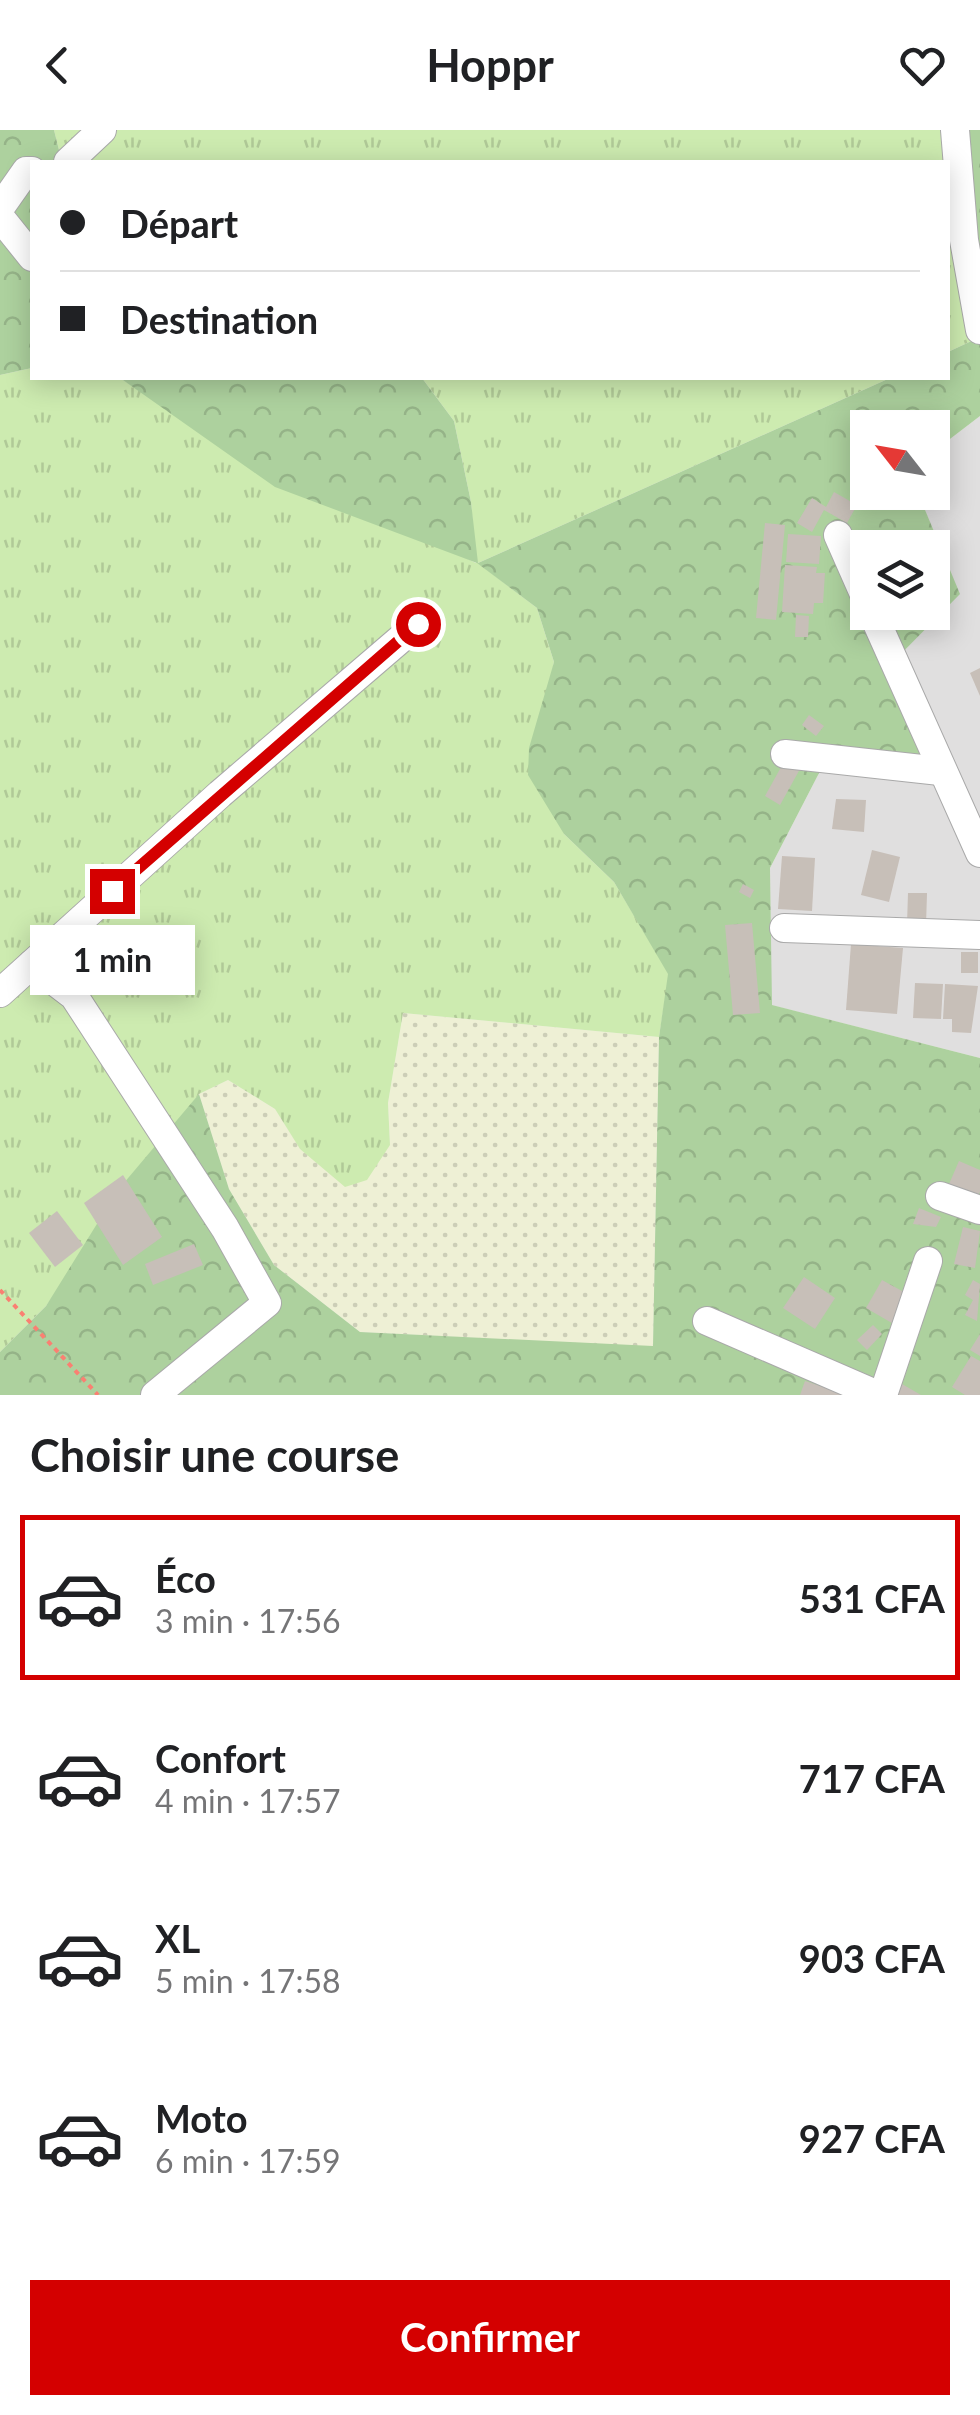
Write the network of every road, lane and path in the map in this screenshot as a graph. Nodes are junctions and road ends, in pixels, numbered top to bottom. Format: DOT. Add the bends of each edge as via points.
graph roads {
  1 [pos="102,130"];
  2 [pos="955,130"];
  3 [pos="70,160"];
  4 [pos="30,171"];
  5 [pos="0,208"];
  6 [pos="0,216"];
  7 [pos="30,255"];
  8 [pos="980,330"];
  9 [pos="838,535"];
  10 [pos="850,562"];
  11 [pos="418,624"];
  12 [pos="880,630"];
  13 [pos="785,754"];
  14 [pos="940,770"];
  15 [pos="980,854"];
  16 [pos="784,928"];
  17 [pos="980,935"];
  18 [pos="32,964"];
  19 [pos="0,993"];
  20 [pos="940,1196"];
  21 [pos="980,1210"];
  22 [pos="928,1262"];
  23 [pos="0,1290"];
  24 [pos="707,1321"];
  25 [pos="98,1395"];
  26 [pos="156,1395"];
  27 [pos="881,1395"];
  1 -- 3 [label="street"];
  2 -- 8 [label="street"];
  4 -- 5 [label="street"];
  6 -- 7 [label="street"];
  9 -- 10 [label="street"];
  11 -- 18 [label="street"];
  12 -- 14 [label="street"];
  13 -- 14 [label="street"];
  14 -- 15 [label="street"];
  16 -- 17 [label="street"];
  18 -- 19 [label="street"];
  18 -- 26 [label="street" via="74,996 267,1302"];
  20 -- 21 [label="street"];
  22 -- 27 [label="street"];
  23 -- 25 [label="path"];
  24 -- 27 [label="street"];
}
